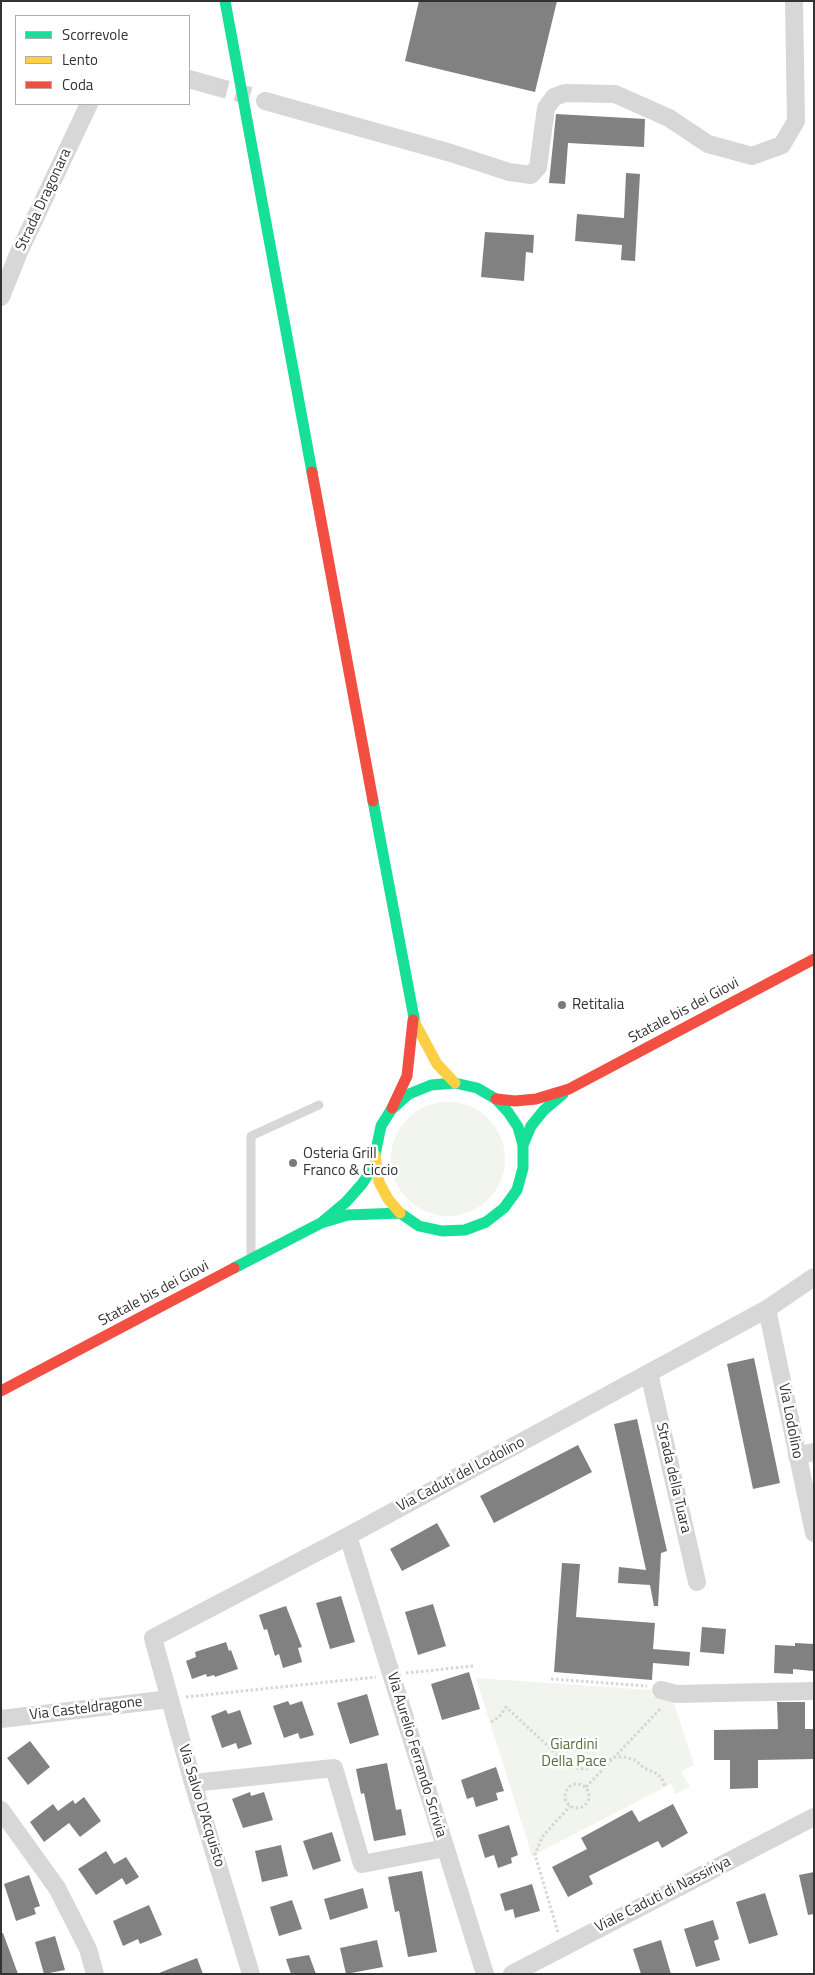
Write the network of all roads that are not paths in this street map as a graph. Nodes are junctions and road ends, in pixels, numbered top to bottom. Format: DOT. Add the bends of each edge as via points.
graph roads {
  1 [pos="225,1"];
  2 [pos="794,1"];
  3 [pos="190,79"];
  4 [pos="210,85"];
  5 [pos="265,101"];
  6 [pos="89,105"];
  7 [pos="1,297"];
  8 [pos="814,959"];
  9 [pos="805,977"];
  10 [pos="756,990"];
  11 [pos="413,1018"];
  12 [pos="455,1082"];
  13 [pos="569,1089"];
  14 [pos="496,1099"];
  15 [pos="319,1105"];
  16 [pos="391,1110"];
  17 [pos="523,1145"];
  18 [pos="375,1164"];
  19 [pos="400,1213"];
  20 [pos="320,1223"];
  21 [pos="251,1259"];
  22 [pos="814,1277"];
  23 [pos="767,1309"];
  24 [pos="649,1374"];
  25 [pos="1,1391"];
  26 [pos="814,1452"];
  27 [pos="796,1456"];
  28 [pos="814,1533"];
  29 [pos="348,1536"];
  30 [pos="697,1582"];
  31 [pos="154,1638"];
  32 [pos="814,1691"];
  33 [pos="668,1692"];
  34 [pos="178,1698"];
  35 [pos="1,1719"];
  36 [pos="194,1783"];
  37 [pos="1,1810"];
  38 [pos="814,1817"];
  39 [pos="445,1848"];
  40 [pos="95,1974"];
  41 [pos="252,1974"];
  42 [pos="485,1974"];
  43 [pos="512,1974"];
  1 -- 11 [label="main road"];
  2 -- 5 [label="street" via="796,121 782,145 752,156 708,144 669,118 615,94 565,93 554,97 546,108 538,167 531,175 509,172"];
  3 -- 4 [label="street"];
  6 -- 7 [label="street, Strada Dragonara"];
  8 -- 10 [label="main road, Statale bis dei Giovi"];
  9 -- 10 [label="main road"];
  10 -- 13 [label="main road, Statale bis dei Giovi"];
  11 -- 12 [label="main road" via="437,1064"];
  11 -- 16 [label="main road" via="407,1076"];
  12 -- 14 [label="main road, Statale bis dei Giovi" via="477,1088"];
  12 -- 16 [label="main road, Statale bis dei Giovi" via="431,1085 409,1094"];
  13 -- 14 [label="main road, Statale bis dei Giovi" via="536,1100"];
  13 -- 17 [label="main road, Statale bis dei Giovi" via="544,1110 531,1126"];
  14 -- 17 [label="main road, Statale bis dei Giovi" via="518,1127"];
  15 -- 21 [label="lane" via="251,1136"];
  16 -- 18 [label="main road, Statale bis dei Giovi" via="381,1126"];
  17 -- 19 [label="main road, Statale bis dei Giovi" via="523,1168 517,1190 504,1208 486,1222 464,1230 442,1231 420,1226"];
  18 -- 19 [label="main road, Statale bis dei Giovi" via="379,1182"];
  18 -- 20 [label="main road, Statale bis dei Giovi" via="346,1202"];
  19 -- 20 [label="main road, Statale bis dei Giovi" via="348,1215"];
  20 -- 21 [label="main road, Statale bis dei Giovi"];
  21 -- 25 [label="main road, Statale bis dei Giovi"];
  22 -- 23 [label="street"];
  23 -- 24 [label="street, Via Caduti del Lodolino"];
  23 -- 27 [label="street, Via Lodolino"];
  24 -- 29 [label="street, Via Caduti del Lodolino"];
  24 -- 30 [label="street, Strada della Tuara"];
  26 -- 27 [label="street"];
  27 -- 28 [label="street, Via Lodolino"];
  29 -- 31 [label="street, Via Caduti del Lodolino"];
  29 -- 39 [label="street, Via Aurelio Ferrando Scrivia"];
  31 -- 34 [label="street, Via Salvo D'Acquisto"];
  32 -- 33 [label="street"];
  34 -- 35 [label="street, Via Casteldragone"];
  34 -- 36 [label="street, Via Salvo D'Acquisto"];
  36 -- 39 [label="street" via="334,1768 362,1864"];
  36 -- 41 [label="street, Via Salvo D'Acquisto"];
  37 -- 40 [label="street" via="57,1888 88,1949"];
  38 -- 43 [label="street, Viale Caduti di Nassiriya"];
  39 -- 42 [label="street, Via Aurelio Ferrando Scrivia"];
}
